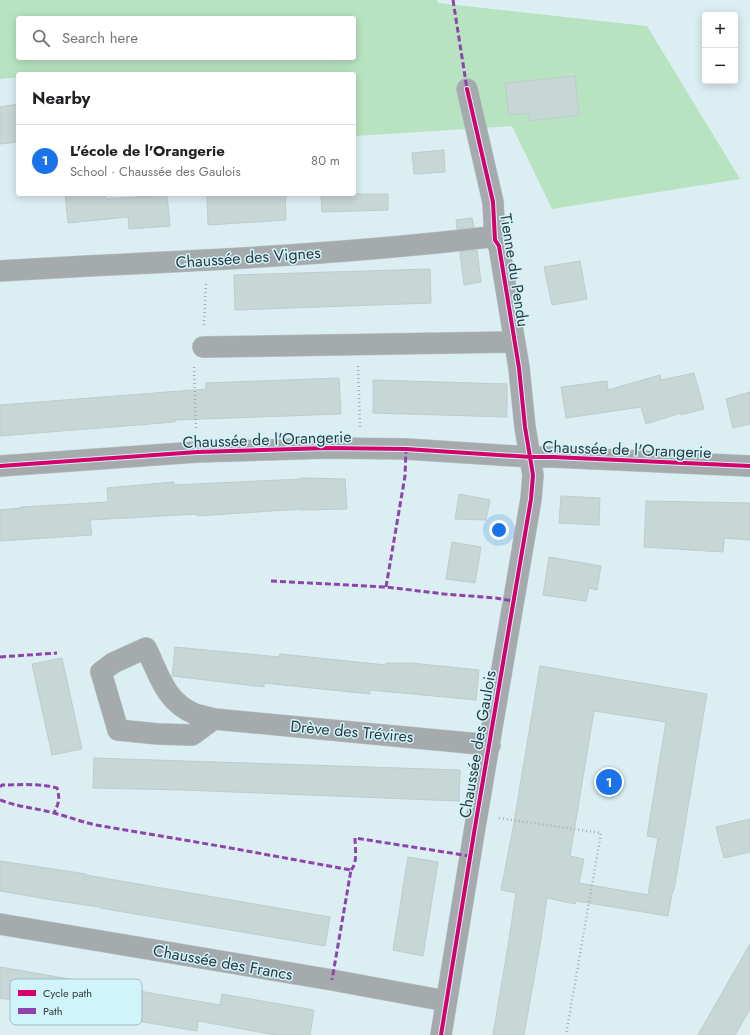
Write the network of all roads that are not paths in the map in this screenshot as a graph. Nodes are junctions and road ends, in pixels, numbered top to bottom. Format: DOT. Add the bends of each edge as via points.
graph roads {
  1 [pos="467,89"];
  2 [pos="495,240"];
  3 [pos="0,271"];
  4 [pos="514,342"];
  5 [pos="203,347"];
  6 [pos="531,457"];
  7 [pos="0,466"];
  8 [pos="750,466"];
  9 [pos="214,719"];
  10 [pos="490,744"];
  11 [pos="0,924"];
  12 [pos="446,1001"];
  13 [pos="441,1035"];
  1 -- 2 [label="street, Tienne du Pendu" via="492,202"];
  2 -- 3 [label="street, Chaussée des Vignes" via="489,237 434,244 207,260"];
  2 -- 4 [label="street, Tienne du Pendu" via="499,246"];
  4 -- 5 [label="street"];
  4 -- 6 [label="street, Tienne du Pendu"];
  6 -- 7 [label="street, Chaussée de l'Orangerie" via="361,448 284,449 197,452"];
  6 -- 8 [label="street, Chaussée de l'Orangerie"];
  6 -- 10 [label="street, Chaussée des Gaulois" via="532,499"];
  9 -- 9 [label="street, Drève des Trévires" via="192,735 118,730 101,672 113,663 146,648 165,689 175,703 195,714"];
  9 -- 10 [label="street, Drève des Trévires"];
  10 -- 12 [label="street, Chaussée des Gaulois"];
  11 -- 12 [label="street, Chaussée des Francs"];
  12 -- 13 [label="street, Chaussée des Gaulois"];
}
